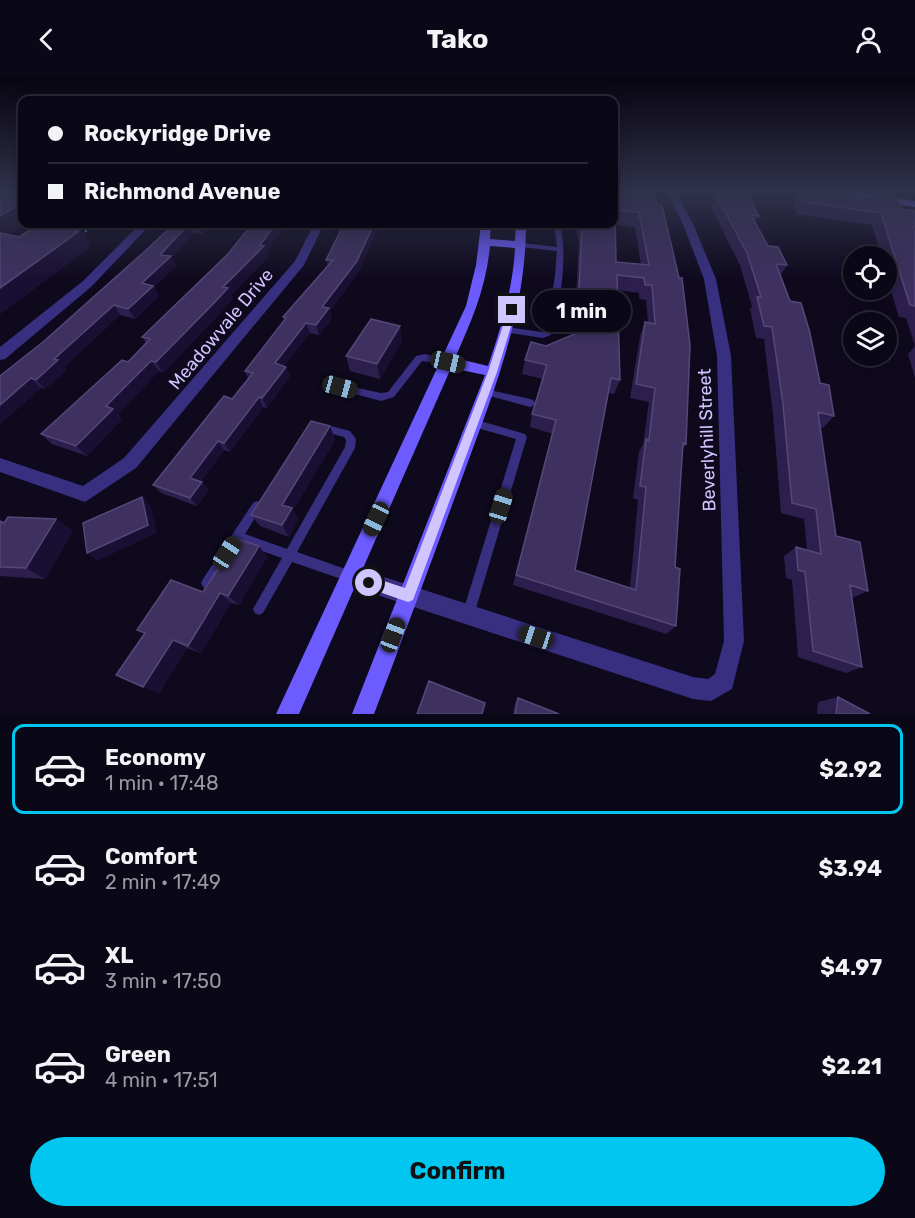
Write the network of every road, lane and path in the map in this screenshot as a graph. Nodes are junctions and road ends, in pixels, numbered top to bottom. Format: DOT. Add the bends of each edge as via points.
graph roads {
  1 [pos="686,221"];
  2 [pos="90,228"];
  3 [pos="142,228"];
  4 [pos="317,228"];
  5 [pos="486,228"];
  6 [pos="521,228"];
  7 [pos="558,228"];
  8 [pos="73,240"];
  9 [pos="485,242"];
  10 [pos="522,245"];
  11 [pos="560,249"];
  12 [pos="506,330"];
  13 [pos="0,355"];
  14 [pos="448,362"];
  15 [pos="493,372"];
  16 [pos="340,387"];
  17 [pos="485,392"];
  18 [pos="530,403"];
  19 [pos="473,423"];
  20 [pos="312,428"];
  21 [pos="0,465"];
  22 [pos="261,501"];
  23 [pos="237,537"];
  24 [pos="289,555"];
  25 [pos="350,576"];
  26 [pos="207,583"];
  27 [pos="408,596"];
  28 [pos="259,609"];
  29 [pos="468,615"];
  30 [pos="287,714"];
  31 [pos="363,714"];
  1 -- 29 [label="street, Beverlyhill Street" via="710,279 724,356 734,641 724,681 711,690 693,688"];
  2 -- 8 [label="path"];
  3 -- 13 [label="street" via="87,284"];
  4 -- 21 [label="street, Meadowvale Drive" via="300,262 130,463 85,494"];
  5 -- 9 [label="main road"];
  6 -- 10 [label="main road"];
  7 -- 11 [label="lane"];
  9 -- 10 [label="main road"];
  9 -- 14 [label="main road" via="472,306"];
  10 -- 11 [label="lane"];
  10 -- 12 [label="main road" via="517,291"];
  11 -- 12 [label="lane" via="548,333"];
  12 -- 15 [label="main road"];
  14 -- 15 [label="main road"];
  14 -- 16 [label="lane" via="419,358 391,395 381,397"];
  14 -- 25 [label="main road"];
  15 -- 17 [label="main road"];
  17 -- 18 [label="lane"];
  17 -- 19 [label="main road"];
  19 -- 27 [label="main road"];
  19 -- 29 [label="lane" via="522,437"];
  20 -- 24 [label="lane" via="347,434 350,448"];
  22 -- 23 [label="lane"];
  23 -- 24 [label="lane"];
  23 -- 26 [label="lane"];
  24 -- 25 [label="lane"];
  24 -- 28 [label="lane"];
  25 -- 27 [label="street"];
  25 -- 30 [label="main road"];
  27 -- 29 [label="street"];
  27 -- 31 [label="main road"];
}
